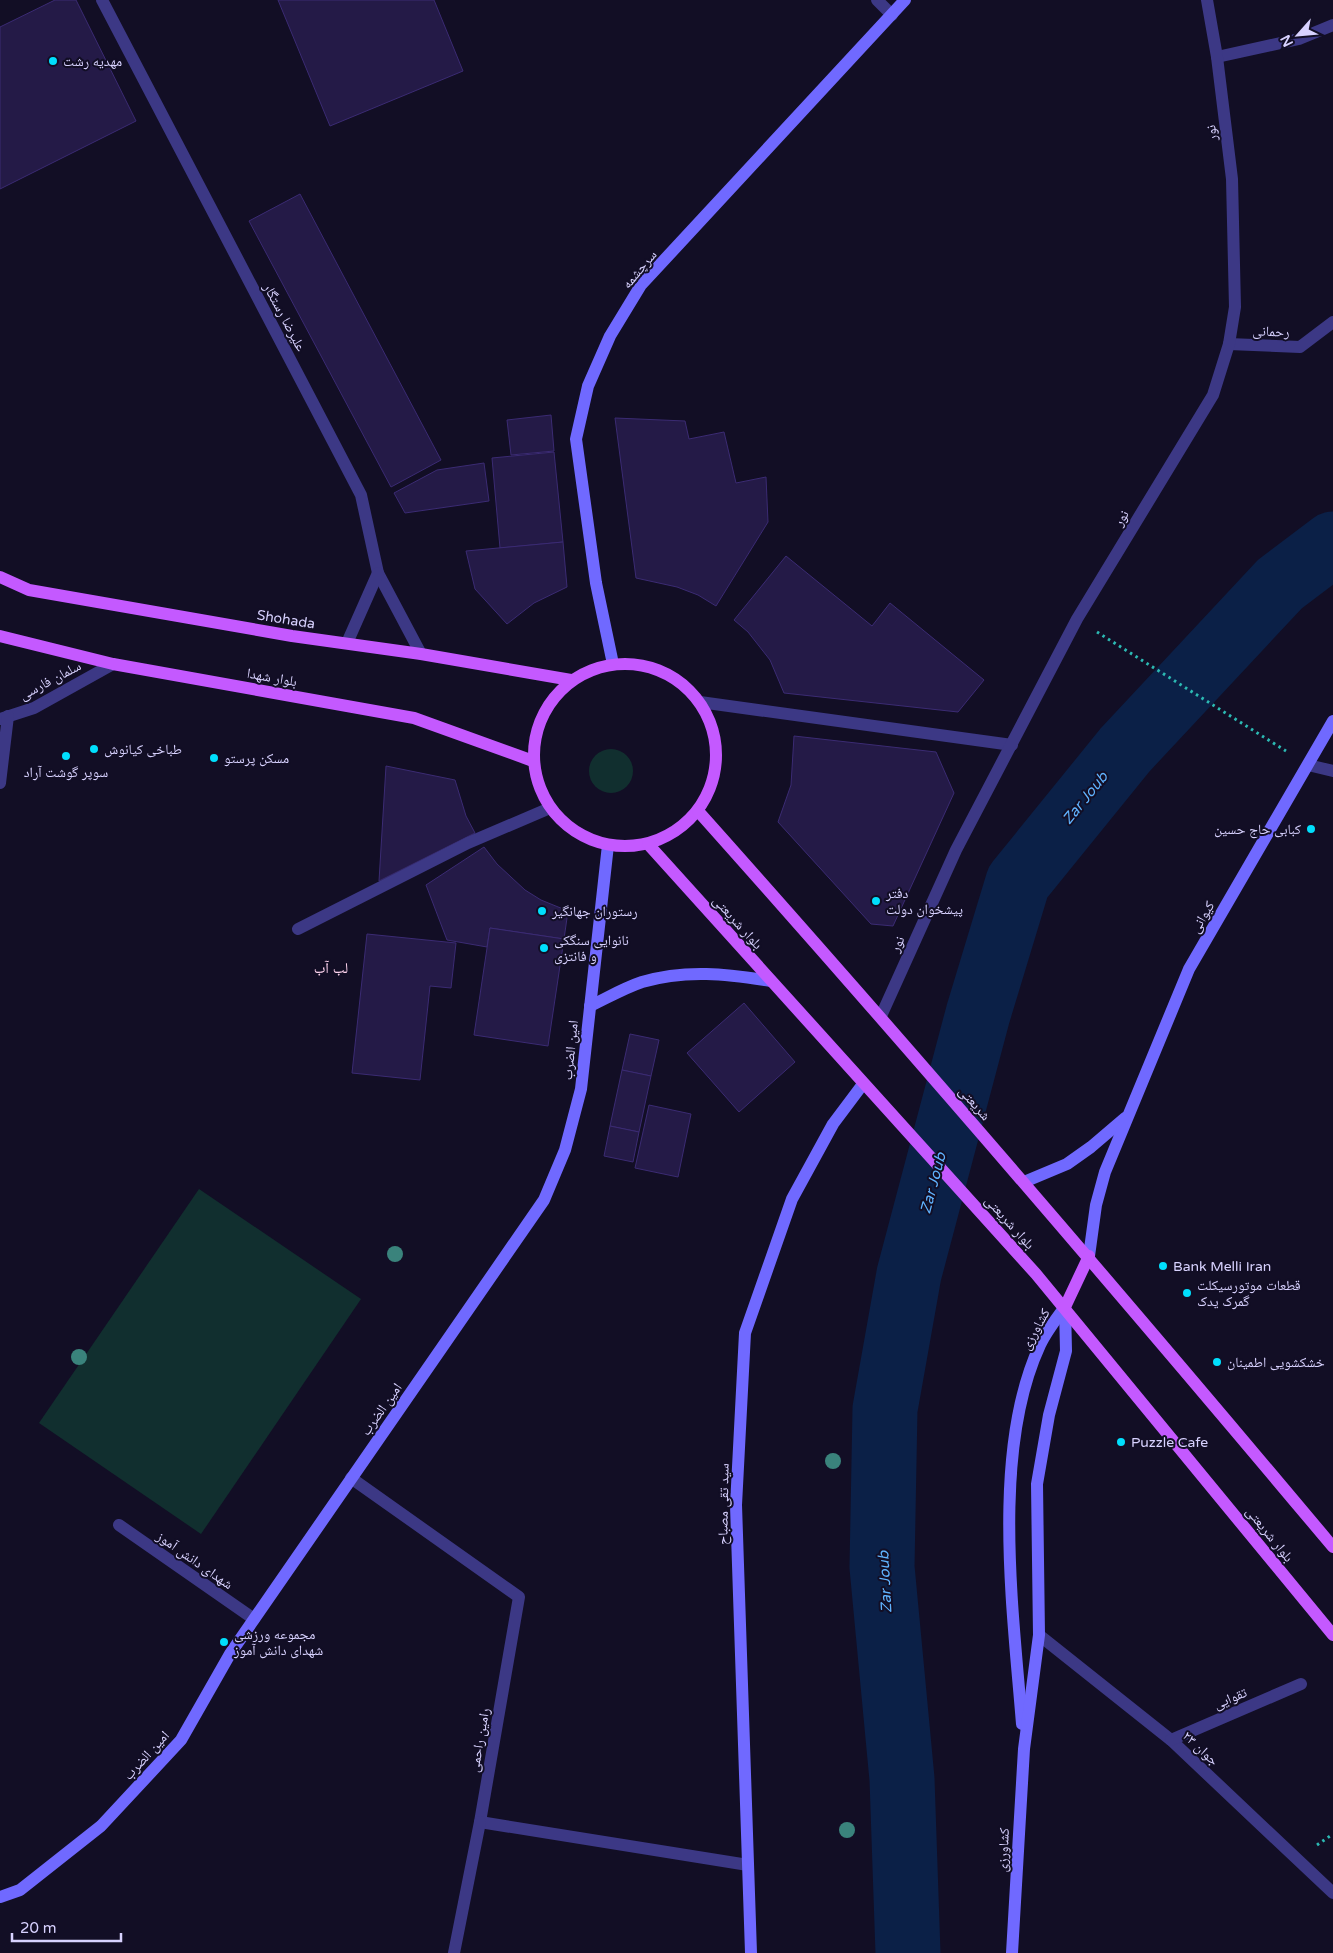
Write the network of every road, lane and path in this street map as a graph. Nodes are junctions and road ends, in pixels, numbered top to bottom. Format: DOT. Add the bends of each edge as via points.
graph roads {
  1 [pos="102,0"];
  2 [pos="878,0"];
  3 [pos="905,0"];
  4 [pos="1207,0"];
  5 [pos="892,14"];
  6 [pos="1333,25"];
  7 [pos="1217,56"];
  8 [pos="1333,322"];
  9 [pos="1229,344"];
  10 [pos="378,572"];
  11 [pos="0,576"];
  12 [pos="1096,631"];
  13 [pos="0,636"];
  14 [pos="346,643"];
  15 [pos="421,654"];
  16 [pos="113,664"];
  17 [pos="613,664"];
  18 [pos="571,680"];
  19 [pos="700,702"];
  20 [pos="4,718"];
  21 [pos="1333,721"];
  22 [pos="1012,745"];
  23 [pos="1291,754"];
  24 [pos="534,761"];
  25 [pos="1308,765"];
  26 [pos="1333,771"];
  27 [pos="0,783"];
  28 [pos="550,808"];
  29 [pos="698,811"];
  30 [pos="648,844"];
  31 [pos="608,845"];
  32 [pos="298,929"];
  33 [pos="771,981"];
  34 [pos="590,1006"];
  35 [pos="881,1016"];
  36 [pos="863,1084"];
  37 [pos="1127,1117"];
  38 [pos="1024,1182"];
  39 [pos="1088,1256"];
  40 [pos="1064,1307"];
  41 [pos="351,1478"];
  42 [pos="119,1525"];
  43 [pos="1333,1547"];
  44 [pos="254,1619"];
  45 [pos="1039,1634"];
  46 [pos="1333,1634"];
  47 [pos="1301,1684"];
  48 [pos="1171,1740"];
  49 [pos="1024,1748"];
  50 [pos="480,1822"];
  51 [pos="748,1865"];
  52 [pos="1333,1893"];
  53 [pos="0,1897"];
  54 [pos="454,1953"];
  55 [pos="751,1953"];
  56 [pos="1012,1953"];
  1 -- 10 [label="street, علیرضا رستگار" via="361,495"];
  2 -- 5 [label="street"];
  3 -- 5 [label="main road, سرچشمه"];
  4 -- 7 [label="street, نور"];
  5 -- 17 [label="main road, سرچشمه" via="641,285 610,336 588,386 576,439 596,583"];
  6 -- 7 [label="street" via="1299,39"];
  7 -- 9 [label="street, نور" via="1232,179 1234,307"];
  8 -- 9 [label="street, رحمانی" via="1300,347"];
  9 -- 22 [label="street, نور" via="1213,395 1077,619"];
  10 -- 14 [label="street"];
  10 -- 15 [label="street, علیرضا رستگار"];
  11 -- 14 [label="main road, Shohada" via="29,590 282,635"];
  12 -- 23 [label="path"];
  13 -- 16 [label="main road, بلوار شهدا"];
  14 -- 15 [label="main road, Shohada"];
  15 -- 18 [label="main road, Shohada"];
  16 -- 20 [label="street, سلمان فارسی" via="34,708"];
  16 -- 24 [label="main road, بلوار شهدا" via="414,718"];
  17 -- 18 [label="main road" via="598,667"];
  17 -- 19 [label="main road" via="627,662 655,668 680,681"];
  18 -- 24 [label="main road" via="549,702 537,730"];
  19 -- 22 [label="street"];
  19 -- 29 [label="main road" via="713,728 717,756 712,785"];
  20 -- 27 [label="street"];
  21 -- 25 [label="main road, کیوانی"];
  22 -- 35 [label="street, نور" via="956,850"];
  24 -- 28 [label="main road" via="539,786"];
  25 -- 26 [label="street"];
  25 -- 37 [label="main road, کیوانی" via="1189,969"];
  28 -- 31 [label="main road" via="576,832"];
  28 -- 32 [label="street" via="468,843"];
  29 -- 30 [label="main road" via="684,826"];
  29 -- 35 [label="main road"];
  30 -- 31 [label="main road"];
  30 -- 33 [label="main road, بلوار شریعتی"];
  31 -- 34 [label="main road, امین الضرب"];
  33 -- 34 [label="main road" via="722,973 674,975 641,982"];
  33 -- 36 [label="main road, بلوار شریعتی"];
  34 -- 41 [label="main road, امین الضرب" via="580,1089 565,1150 544,1200"];
  35 -- 38 [label="main road, شریعتی"];
  36 -- 40 [label="main road, بلوار شریعتی"];
  36 -- 51 [label="main road, سید تقی مصباح" via="833,1124 792,1198 745,1333 736,1505"];
  37 -- 38 [label="main road" via="1067,1164"];
  37 -- 39 [label="main road, کیوانی" via="1105,1172"];
  38 -- 39 [label="main road"];
  39 -- 40 [label="main road"];
  39 -- 43 [label="main road"];
  40 -- 45 [label="main road, کشاورزی" via="1066,1351 1049,1415 1037,1484"];
  40 -- 46 [label="main road, بلوار شریعتی"];
  40 -- 49 [label="main road, کشاورزی" via="1040,1344 1025,1384 1014,1440 1009,1510"];
  41 -- 44 [label="main road, امین الضرب"];
  41 -- 50 [label="street, رامین راحمی" via="519,1597"];
  42 -- 44 [label="street, شهدای دانش آموز"];
  44 -- 53 [label="main road, امین الضرب" via="181,1740 101,1826 20,1890"];
  45 -- 48 [label="street, جوان ۲۳"];
  45 -- 49 [label="main road, کشاورزی"];
  47 -- 48 [label="street, تقوایی"];
  48 -- 52 [label="street, جوان ۲۳"];
  49 -- 56 [label="main road, کشاورزی"];
  50 -- 51 [label="street"];
  50 -- 54 [label="street"];
  51 -- 55 [label="main road, سید تقی مصباح"];
}
